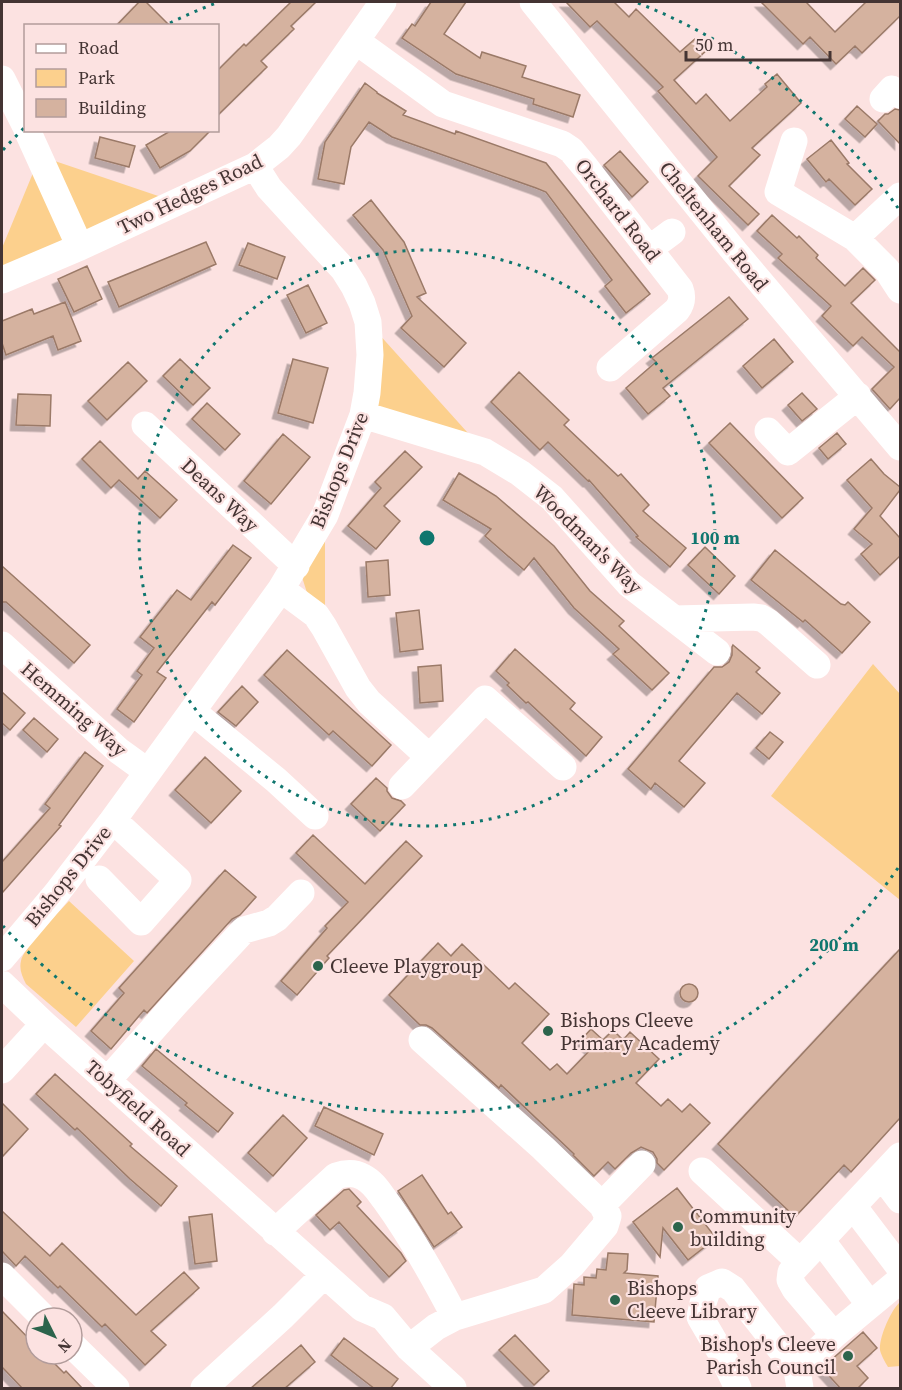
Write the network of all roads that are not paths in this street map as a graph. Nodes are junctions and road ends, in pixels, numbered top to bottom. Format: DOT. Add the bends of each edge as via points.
graph roads {
  1 [pos="383,2"];
  2 [pos="532,2"];
  3 [pos="356,41"];
  4 [pos="2,79"];
  5 [pos="24,125"];
  6 [pos="27,132"];
  7 [pos="794,141"];
  8 [pos="255,166"];
  9 [pos="900,196"];
  10 [pos="672,232"];
  11 [pos="855,238"];
  12 [pos="80,247"];
  13 [pos="650,249"];
  14 [pos="2,280"];
  15 [pos="900,290"];
  16 [pos="610,368"];
  17 [pos="858,396"];
  18 [pos="363,415"];
  19 [pos="145,425"];
  20 [pos="768,431"];
  21 [pos="900,447"];
  22 [pos="296,566"];
  23 [pos="281,589"];
  24 [pos="675,619"];
  25 [pos="2,645"];
  26 [pos="717,652"];
  27 [pos="818,665"];
  28 [pos="192,711"];
  29 [pos="429,757"];
  30 [pos="563,767"];
  31 [pos="148,772"];
  32 [pos="402,786"];
  33 [pos="315,816"];
  34 [pos="113,820"];
  35 [pos="99,879"];
  36 [pos="301,893"];
  37 [pos="2,958"];
  38 [pos="2,984"];
  39 [pos="44,1024"];
  40 [pos="422,1040"];
  41 [pos="2,1070"];
  42 [pos="107,1081"];
  43 [pos="900,1156"];
  44 [pos="642,1164"];
  45 [pos="702,1171"];
  46 [pos="882,1176"];
  47 [pos="900,1200"];
  48 [pos="602,1205"];
  49 [pos="853,1206"];
  50 [pos="275,1232"];
  51 [pos="821,1240"];
  52 [pos="800,1262"];
  53 [pos="900,1268"];
  54 [pos="324,1275"];
  55 [pos="2,1276"];
  56 [pos="900,1280"];
  57 [pos="870,1305"];
  58 [pos="32,1306"];
  59 [pos="455,1317"];
  60 [pos="834,1335"];
  61 [pos="409,1348"];
  62 [pos="84,1357"];
  63 [pos="799,1379"];
  64 [pos="116,1389"];
  65 [pos="204,1389"];
  66 [pos="453,1389"];
  67 [pos="738,1389"];
  1 -- 3 [label="street, Two Hedges Road"];
  2 -- 17 [label="street, Cheltenham Road" via="734,251"];
  3 -- 8 [label="street, Two Hedges Road" via="289,136"];
  3 -- 13 [label="street, Orchard Road" via="443,104 571,150"];
  4 -- 5 [label="street"];
  6 -- 12 [label="street"];
  7 -- 11 [label="street" via="777,192"];
  8 -- 12 [label="street, Two Hedges Road"];
  8 -- 18 [label="street, Bishops Drive" via="269,188 344,270 362,303 368,322 370,355"];
  9 -- 11 [label="street"];
  10 -- 13 [label="street"];
  11 -- 15 [label="street"];
  12 -- 14 [label="street, Two Hedges Road"];
  13 -- 16 [label="street, Orchard Road" via="680,289 682,300 677,310"];
  17 -- 20 [label="street" via="788,453"];
  17 -- 21 [label="street, Cheltenham Road"];
  18 -- 22 [label="street, Bishops Drive" via="325,516"];
  18 -- 24 [label="street, Woodman's Way" via="485,452 520,473 552,498 629,584"];
  19 -- 22 [label="street, Deans Way"];
  22 -- 23 [label="street, Bishops Drive"];
  23 -- 28 [label="street, Bishops Drive"];
  23 -- 29 [label="street" via="316,615 369,702"];
  24 -- 26 [label="street, Woodman's Way"];
  24 -- 27 [label="street" via="761,618"];
  25 -- 31 [label="street, Hemming Way" via="119,751"];
  28 -- 31 [label="street, Bishops Drive"];
  28 -- 33 [label="street"];
  29 -- 30 [label="street" via="484,699"];
  29 -- 32 [label="street"];
  31 -- 34 [label="street, Bishops Drive"];
  34 -- 35 [label="street" via="178,880 141,922"];
  34 -- 37 [label="street, Bishops Drive"];
  36 -- 42 [label="street" via="277,918 244,930"];
  38 -- 39 [label="street, Tobyfield Road"];
  39 -- 41 [label="street"];
  39 -- 42 [label="street, Tobyfield Road"];
  40 -- 48 [label="street"];
  42 -- 50 [label="street, Tobyfield Road"];
  43 -- 46 [label="street"];
  44 -- 48 [label="street"];
  45 -- 52 [label="street"];
  46 -- 47 [label="street"];
  46 -- 49 [label="street"];
  48 -- 59 [label="street" via="608,1216 605,1226 572,1265 544,1290"];
  49 -- 51 [label="street"];
  49 -- 53 [label="street"];
  50 -- 54 [label="street, Tobyfield Road"];
  50 -- 59 [label="street" via="336,1176 363,1176 373,1183 398,1217"];
  51 -- 52 [label="street"];
  51 -- 57 [label="street"];
  52 -- 60 [label="street" via="791,1272 790,1280"];
  54 -- 61 [label="street, Tobyfield Road" via="362,1308 382,1317"];
  54 -- 65 [label="street"];
  55 -- 58 [label="street"];
  56 -- 57 [label="street"];
  57 -- 60 [label="street"];
  59 -- 61 [label="street"];
  60 -- 63 [label="street"];
  61 -- 66 [label="street, Tobyfield Road"];
  62 -- 64 [label="street"];
  63 -- 67 [label="street" via="733,1288 722,1282 708,1288 700,1317"];
}
